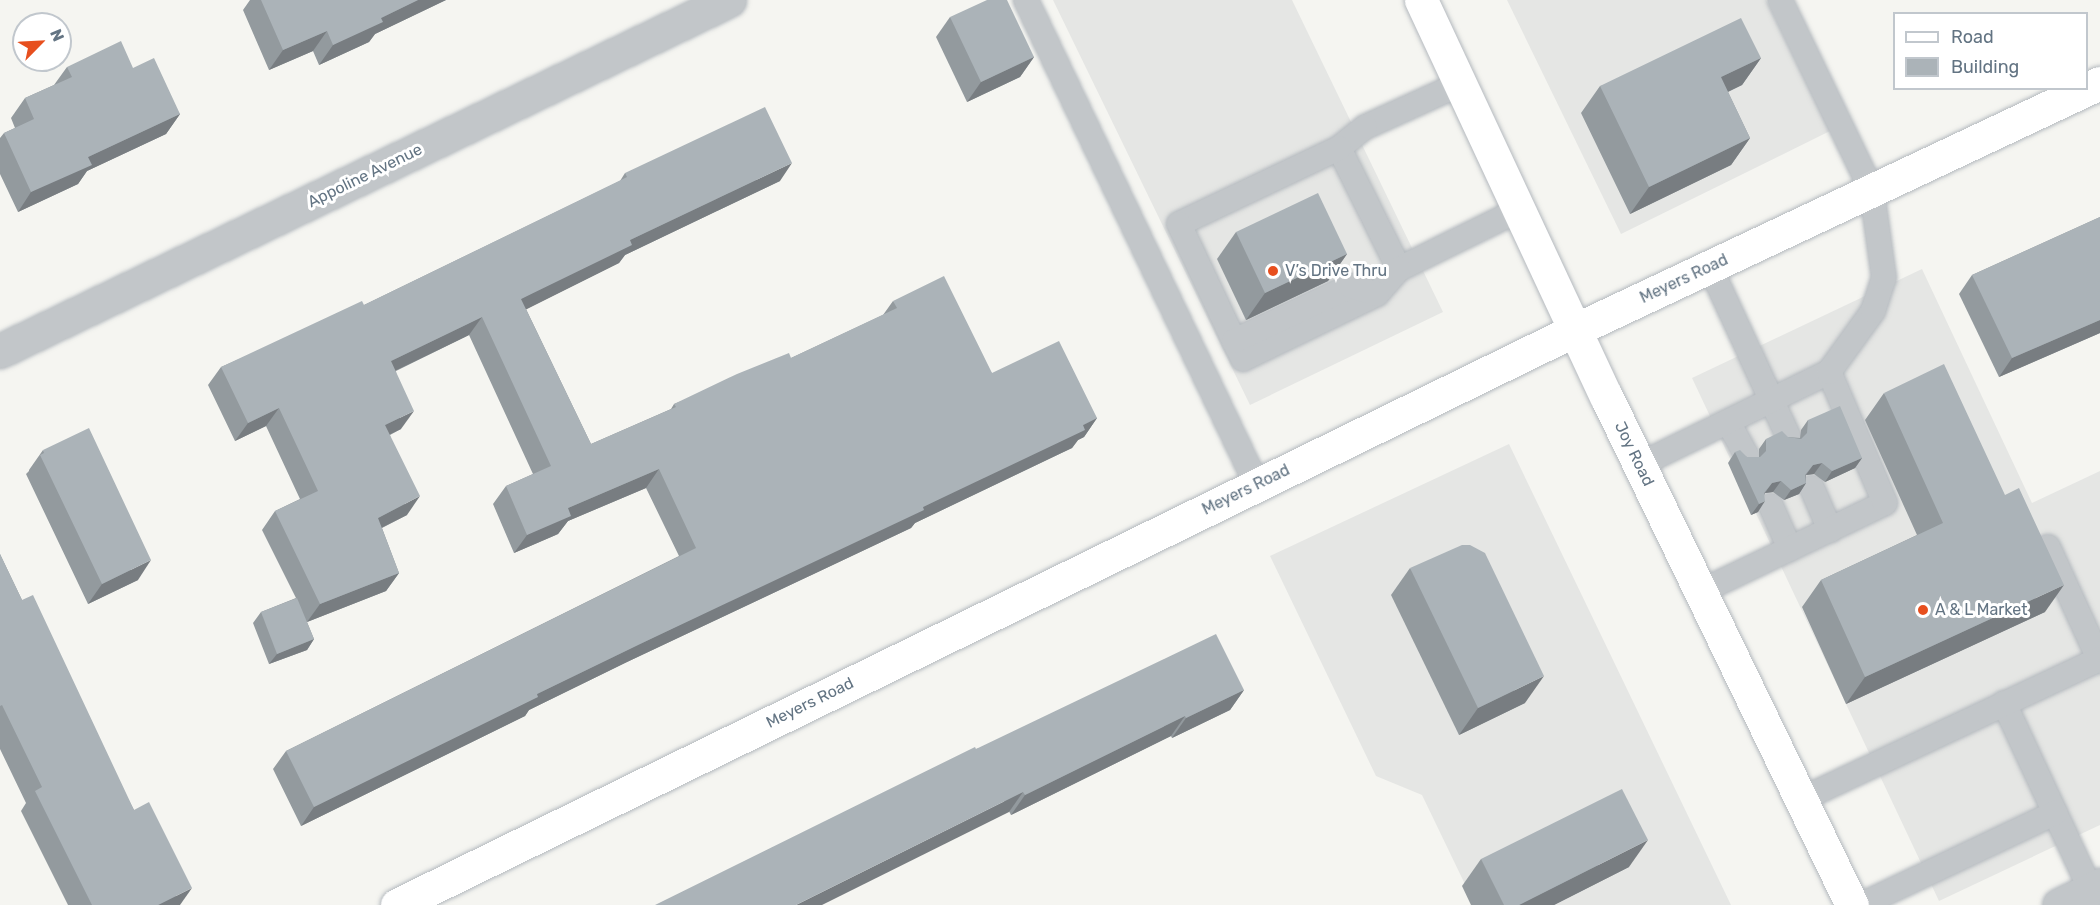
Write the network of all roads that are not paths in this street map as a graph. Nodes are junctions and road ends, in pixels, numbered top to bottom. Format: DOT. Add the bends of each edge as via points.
graph roads {
  1 [pos="729,0"];
  2 [pos="1026,0"];
  3 [pos="1421,0"];
  4 [pos="1780,0"];
  5 [pos="1460,84"];
  6 [pos="2085,90"];
  7 [pos="1339,148"];
  8 [pos="1872,191"];
  9 [pos="1519,210"];
  10 [pos="1710,267"];
  11 [pos="1399,269"];
  12 [pos="1575,330"];
  13 [pos="0,351"];
  14 [pos="1829,372"];
  15 [pos="1772,400"];
  16 [pos="1728,422"];
  17 [pos="1788,436"];
  18 [pos="1746,455"];
  19 [pos="1639,465"];
  20 [pos="1257,485"];
  21 [pos="1812,488"];
  22 [pos="1771,506"];
  23 [pos="1830,530"];
  24 [pos="2048,547"];
  25 [pos="1790,549"];
  26 [pos="1700,592"];
  27 [pos="2099,660"];
  28 [pos="2004,704"];
  29 [pos="1800,800"];
  30 [pos="2055,813"];
  31 [pos="2096,887"];
  32 [pos="397,905"];
  33 [pos="1852,905"];
  34 [pos="1861,905"];
  35 [pos="2059,905"];
  1 -- 13 [label="street, Appoline Avenue"];
  2 -- 20 [label="lane"];
  3 -- 5 [label="street, Joy Road"];
  4 -- 8 [label="lane"];
  5 -- 7 [label="lane" via="1365,127"];
  5 -- 9 [label="street, Joy Road"];
  6 -- 8 [label="street, Meyers Road"];
  7 -- 11 [label="lane"];
  7 -- 11 [label="lane" via="1179,224 1243,359 1377,294"];
  8 -- 10 [label="street, Meyers Road"];
  8 -- 14 [label="lane" via="1884,278 1873,311"];
  9 -- 11 [label="lane"];
  9 -- 12 [label="street, Joy Road"];
  10 -- 12 [label="street, Meyers Road"];
  10 -- 15 [label="lane"];
  12 -- 19 [label="street, Joy Road"];
  12 -- 20 [label="street, Meyers Road"];
  14 -- 15 [label="lane"];
  14 -- 23 [label="lane" via="1885,503"];
  15 -- 16 [label="lane"];
  15 -- 17 [label="lane"];
  16 -- 18 [label="lane"];
  16 -- 19 [label="lane"];
  19 -- 26 [label="street, Joy Road"];
  20 -- 32 [label="street, Meyers Road"];
  21 -- 23 [label="lane"];
  22 -- 25 [label="lane"];
  23 -- 25 [label="lane"];
  24 -- 27 [label="lane"];
  25 -- 26 [label="lane"];
  26 -- 29 [label="street, Joy Road"];
  27 -- 28 [label="lane"];
  28 -- 29 [label="lane"];
  28 -- 30 [label="lane"];
  29 -- 33 [label="street, Joy Road"];
  30 -- 31 [label="lane"];
  30 -- 34 [label="lane"];
  31 -- 35 [label="street"];
}
